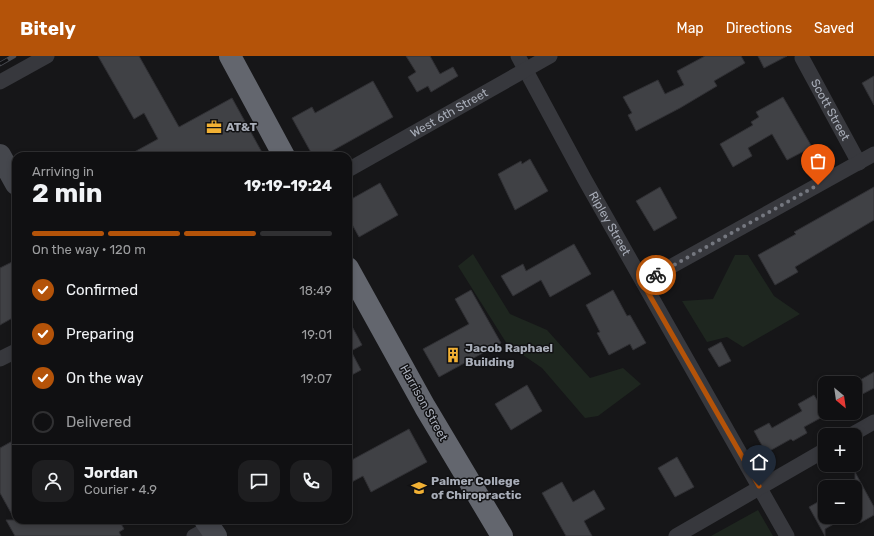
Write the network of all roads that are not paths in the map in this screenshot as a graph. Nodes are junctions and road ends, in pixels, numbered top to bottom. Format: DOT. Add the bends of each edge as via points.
graph roads {
  1 [pos="47,56"];
  2 [pos="230,56"];
  3 [pos="518,56"];
  4 [pos="550,56"];
  5 [pos="802,58"];
  6 [pos="526,70"];
  7 [pos="0,82"];
  8 [pos="282,152"];
  9 [pos="874,154"];
  10 [pos="0,155"];
  11 [pos="859,163"];
  12 [pos="352,168"];
  13 [pos="12,177"];
  14 [pos="352,275"];
  15 [pos="642,282"];
  16 [pos="12,353"];
  17 [pos="0,359"];
  18 [pos="874,422"];
  19 [pos="862,429"];
  20 [pos="818,454"];
  21 [pos="759,486"];
  22 [pos="502,536"];
  23 [pos="676,536"];
  24 [pos="788,536"];
  1 -- 7 [label="street"];
  2 -- 8 [label="highway"];
  3 -- 6 [label="street, Ripley Street"];
  4 -- 6 [label="street, West 6th Street"];
  5 -- 11 [label="street, Scott Street"];
  6 -- 12 [label="street, West 6th Street"];
  6 -- 15 [label="street, Ripley Street"];
  9 -- 11 [label="street"];
  10 -- 13 [label="street"];
  11 -- 15 [label="street"];
  14 -- 22 [label="highway, Harrison Street" via="425,407"];
  15 -- 21 [label="street, Ripley Street"];
  16 -- 17 [label="street"];
  18 -- 19 [label="street"];
  20 -- 21 [label="street"];
  21 -- 23 [label="street"];
  21 -- 24 [label="street, Ripley Street"];
}
